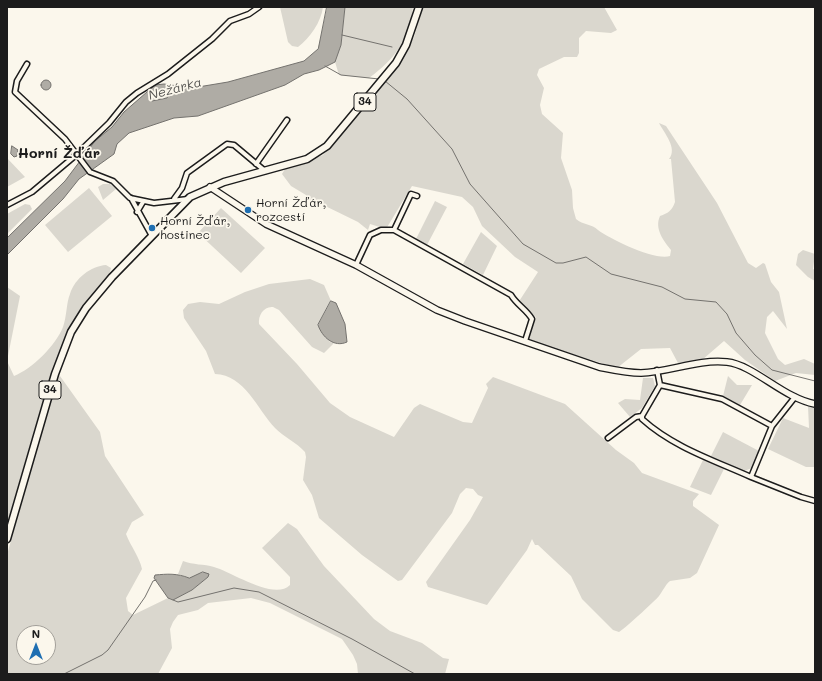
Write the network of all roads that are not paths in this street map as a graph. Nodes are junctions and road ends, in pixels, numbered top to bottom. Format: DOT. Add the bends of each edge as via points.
graph roads {
  1 [pos="259,7"];
  2 [pos="419,7"];
  3 [pos="27,64"];
  4 [pos="286,120"];
  5 [pos="77,157"];
  6 [pos="256,164"];
  7 [pos="265,171"];
  8 [pos="210,187"];
  9 [pos="417,196"];
  10 [pos="130,198"];
  11 [pos="188,199"];
  12 [pos="174,200"];
  13 [pos="144,202"];
  14 [pos="7,204"];
  15 [pos="137,212"];
  16 [pos="394,230"];
  17 [pos="152,236"];
  18 [pos="356,265"];
  19 [pos="525,341"];
  20 [pos="657,370"];
  21 [pos="660,385"];
  22 [pos="795,397"];
  23 [pos="813,403"];
  24 [pos="642,416"];
  25 [pos="772,426"];
  26 [pos="608,438"];
  27 [pos="751,477"];
  28 [pos="815,501"];
  29 [pos="7,539"];
  1 -- 5 [label="street" via="230,21 168,74 126,102"];
  2 -- 7 [label="main road, 34" via="406,45 396,63 327,146 307,159"];
  3 -- 5 [label="street" via="17,81 15,92 65,139"];
  4 -- 6 [label="street"];
  5 -- 10 [label="street" via="90,172 113,181"];
  5 -- 14 [label="street" via="32,192"];
  6 -- 7 [label="street"];
  6 -- 12 [label="street" via="234,145 227,144 186,173 182,188"];
  7 -- 8 [label="main road, 34"];
  8 -- 11 [label="main road, 34"];
  8 -- 18 [label="street" via="266,224"];
  9 -- 16 [label="street" via="411,194"];
  10 -- 13 [label="street"];
  10 -- 15 [label="street"];
  11 -- 12 [label="street"];
  11 -- 17 [label="main road, 34"];
  12 -- 13 [label="street" via="161,203"];
  13 -- 15 [label="street"];
  15 -- 17 [label="street"];
  16 -- 18 [label="street" via="381,230 370,235"];
  16 -- 19 [label="street" via="511,295 516,304 528,312 532,319"];
  17 -- 29 [label="main road, 34" via="98,292 72,332 54,374"];
  18 -- 19 [label="street" via="437,310"];
  19 -- 20 [label="street" via="599,367 622,372"];
  20 -- 21 [label="street"];
  20 -- 22 [label="street" via="700,362 728,362"];
  21 -- 24 [label="street"];
  21 -- 25 [label="street" via="722,399"];
  22 -- 23 [label="street"];
  22 -- 25 [label="street"];
  24 -- 26 [label="street" via="636,417"];
  24 -- 27 [label="street" via="656,432 679,446"];
  25 -- 27 [label="street"];
  27 -- 28 [label="street"];
}
